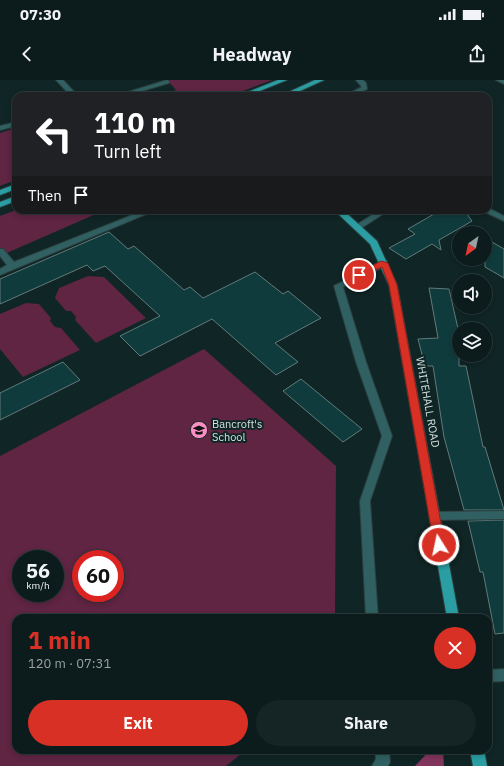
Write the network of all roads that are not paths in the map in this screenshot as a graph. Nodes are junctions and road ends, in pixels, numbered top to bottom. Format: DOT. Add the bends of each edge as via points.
graph roads {
  1 [pos="58,80"];
  2 [pos="284,80"];
  3 [pos="321,80"];
  4 [pos="359,80"];
  5 [pos="499,80"];
  6 [pos="167,82"];
  7 [pos="504,82"];
  8 [pos="71,92"];
  9 [pos="132,92"];
  10 [pos="252,92"];
  11 [pos="292,92"];
  12 [pos="356,92"];
  13 [pos="12,125"];
  14 [pos="0,128"];
  15 [pos="12,188"];
  16 [pos="0,193"];
  17 [pos="12,200"];
  18 [pos="0,205"];
  19 [pos="492,212"];
  20 [pos="142,214"];
  21 [pos="342,214"];
  22 [pos="378,214"];
  23 [pos="504,219"];
  24 [pos="357,227"];
  25 [pos="0,251"];
  26 [pos="384,263"];
  27 [pos="12,266"];
  28 [pos="0,272"];
  29 [pos="504,515"];
  30 [pos="434,516"];
  31 [pos="372,614"];
  32 [pos="451,614"];
  33 [pos="504,675"];
  34 [pos="492,676"];
  35 [pos="382,754"];
  36 [pos="478,754"];
  37 [pos="379,766"];
  38 [pos="480,766"];
  1 -- 8 [label="street"];
  2 -- 10 [label="main road"];
  3 -- 11 [label="main road"];
  4 -- 12 [label="street" via="364,84 364,88"];
  5 -- 7 [label="street"];
  6 -- 9 [label="street"];
  13 -- 14 [label="street"];
  15 -- 16 [label="main road"];
  17 -- 18 [label="main road"];
  19 -- 23 [label="street"];
  20 -- 27 [label="street"];
  21 -- 24 [label="main road, WHITEHALL ROAD"];
  22 -- 24 [label="street"];
  24 -- 26 [label="main road, WHITEHALL ROAD" via="374,243"];
  25 -- 27 [label="street"];
  26 -- 30 [label="main road, WHITEHALL ROAD" via="393,285"];
  26 -- 31 [label="street" via="338,286 387,436 365,501"];
  27 -- 28 [label="street"];
  29 -- 30 [label="street"];
  30 -- 32 [label="main road, WHITEHALL ROAD"];
  33 -- 34 [label="street"];
  35 -- 37 [label="street" via="383,762"];
  36 -- 38 [label="main road"];
}
